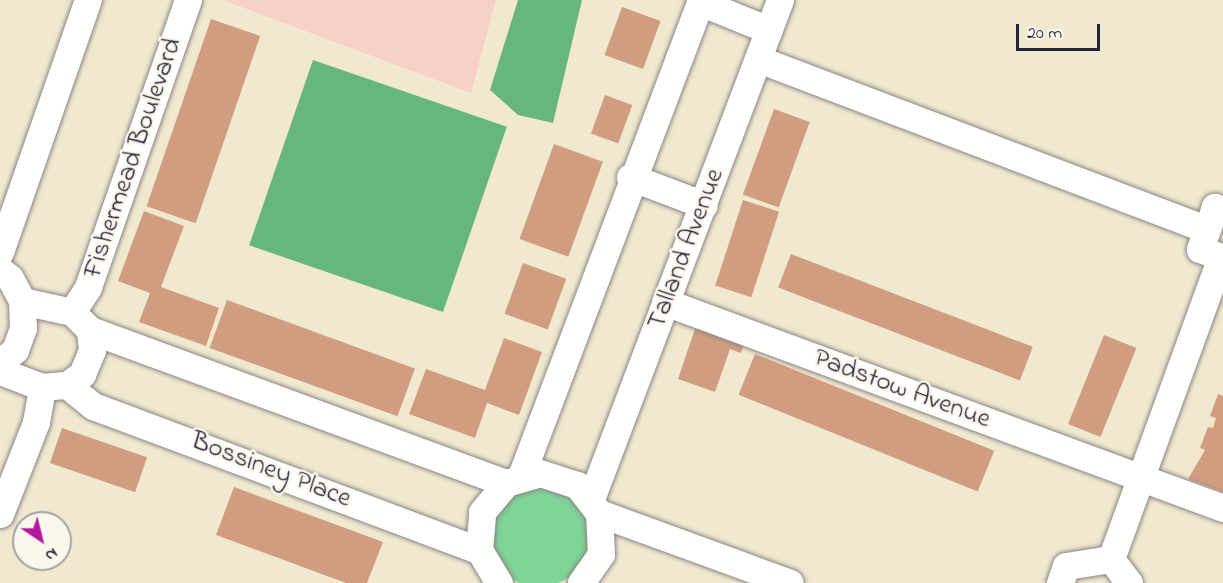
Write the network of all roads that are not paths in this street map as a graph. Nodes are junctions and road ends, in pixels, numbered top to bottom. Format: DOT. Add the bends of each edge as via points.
graph roads {
  1 [pos="88,0"];
  2 [pos="188,0"];
  3 [pos="780,0"];
  4 [pos="701,1"];
  5 [pos="769,30"];
  6 [pos="758,59"];
  7 [pos="630,177"];
  8 [pos="704,205"];
  9 [pos="1215,220"];
  10 [pos="0,252"];
  11 [pos="1222,257"];
  12 [pos="0,270"];
  13 [pos="22,301"];
  14 [pos="666,302"];
  15 [pos="81,321"];
  16 [pos="0,362"];
  17 [pos="0,370"];
  18 [pos="54,386"];
  19 [pos="1138,476"];
  20 [pos="513,480"];
  21 [pos="595,506"];
  22 [pos="1223,507"];
  23 [pos="0,514"];
  24 [pos="1111,559"];
  25 [pos="487,571"];
  26 [pos="581,583"];
  27 [pos="790,583"];
  28 [pos="1060,583"];
  29 [pos="1129,583"];
  1 -- 10 [label="street"];
  2 -- 15 [label="street, Fishermead Boulevard" via="88,287"];
  3 -- 5 [label="street, Talland Avenue"];
  4 -- 5 [label="street"];
  4 -- 7 [label="street"];
  5 -- 6 [label="street, Talland Avenue"];
  6 -- 8 [label="street, Talland Avenue"];
  6 -- 9 [label="street"];
  7 -- 8 [label="street"];
  7 -- 20 [label="street"];
  8 -- 14 [label="street, Talland Avenue"];
  9 -- 11 [label="street" via="1200,249"];
  11 -- 19 [label="street"];
  12 -- 13 [label="street" via="10,278"];
  13 -- 15 [label="street"];
  13 -- 16 [label="street" via="23,328 15,350"];
  14 -- 19 [label="street, Padstow Avenue"];
  14 -- 21 [label="street, Talland Avenue"];
  15 -- 18 [label="street" via="92,350 82,374"];
  15 -- 20 [label="street"];
  17 -- 18 [label="street, Bossiney Place"];
  18 -- 23 [label="street"];
  18 -- 25 [label="street, Bossiney Place" via="93,406"];
  19 -- 22 [label="street, Padstow Avenue"];
  19 -- 24 [label="street"];
  20 -- 21 [label="street" via="560,476"];
  20 -- 25 [label="street" via="482,512"];
  21 -- 26 [label="street" via="601,554"];
  21 -- 27 [label="street"];
  24 -- 28 [label="street" via="1066,567"];
  24 -- 29 [label="street"];
}
